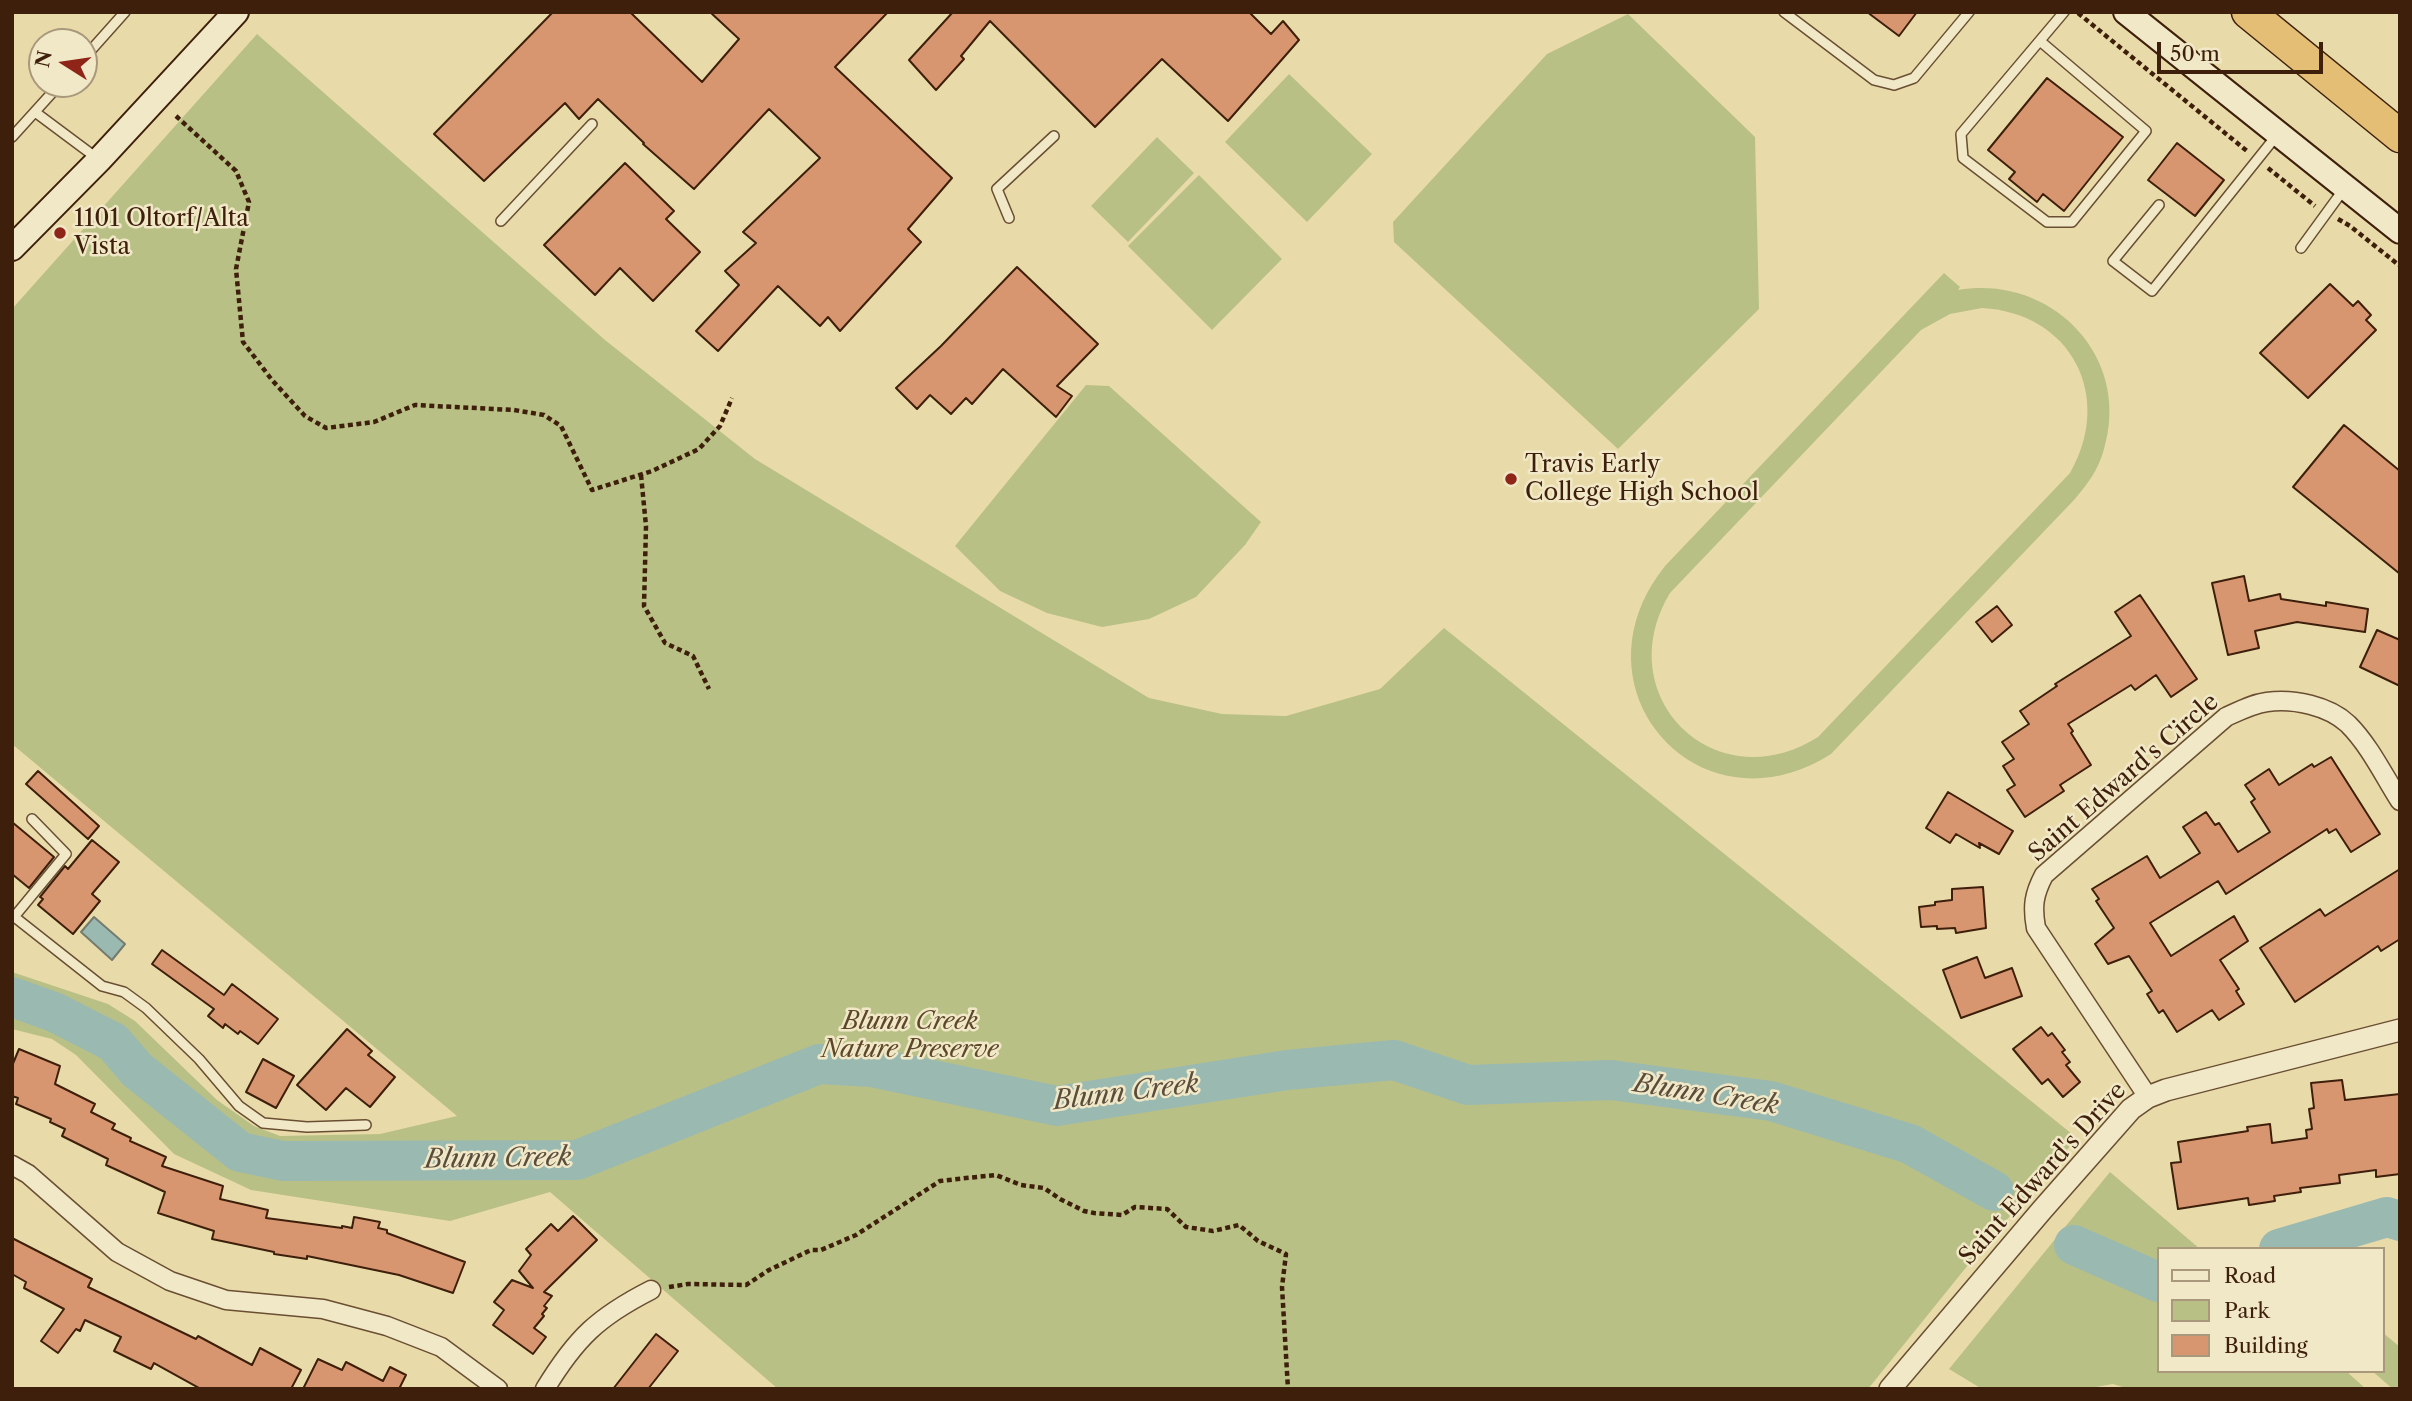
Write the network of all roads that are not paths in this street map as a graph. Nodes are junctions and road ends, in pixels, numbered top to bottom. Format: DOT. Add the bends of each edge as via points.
graph roads {
  1 [pos="125,12"];
  2 [pos="236,12"];
  3 [pos="1784,12"];
  4 [pos="1969,12"];
  5 [pos="2064,12"];
  6 [pos="2126,12"];
  7 [pos="2248,12"];
  8 [pos="2040,41"];
  9 [pos="98,42"];
  10 [pos="48,98"];
  11 [pos="35,112"];
  12 [pos="593,124"];
  13 [pos="2278,134"];
  14 [pos="1054,136"];
  15 [pos="2400,136"];
  16 [pos="12,137"];
  17 [pos="99,160"];
  18 [pos="2345,187"];
  19 [pos="2159,205"];
  20 [pos="1009,218"];
  21 [pos="501,221"];
  22 [pos="2400,231"];
  23 [pos="12,248"];
  24 [pos="2301,248"];
  25 [pos="2400,801"];
  26 [pos="32,819"];
  27 [pos="13,916"];
  28 [pos="2400,1030"];
  29 [pos="2148,1097"];
  30 [pos="366,1125"];
  31 [pos="12,1165"];
  32 [pos="651,1290"];
  33 [pos="498,1389"];
  34 [pos="545,1389"];
  35 [pos="1890,1389"];
  1 -- 9 [label="lane"];
  2 -- 17 [label="main road"];
  3 -- 4 [label="lane" via="1874,80 1894,85 1914,78"];
  5 -- 8 [label="lane"];
  6 -- 13 [label="main road"];
  7 -- 15 [label="highway"];
  8 -- 8 [label="lane" via="1961,134 1963,159 2047,222 2072,222 2146,131"];
  10 -- 11 [label="lane"];
  11 -- 16 [label="lane"];
  11 -- 17 [label="lane"];
  12 -- 21 [label="lane"];
  13 -- 18 [label="main road"];
  13 -- 19 [label="lane" via="2152,291 2113,261"];
  14 -- 20 [label="lane" via="997,190"];
  17 -- 23 [label="main road"];
  18 -- 22 [label="main road"];
  18 -- 24 [label="lane"];
  25 -- 29 [label="street, Saint Edward's Circle" via="2347,723 2318,707 2268,702 2226,717 2044,875 2034,894 2036,928"];
  26 -- 27 [label="lane" via="66,854"];
  27 -- 30 [label="lane" via="102,986 124,992 146,1008 239,1106 263,1123"];
  28 -- 29 [label="street, Saint Edward's Drive"];
  29 -- 35 [label="street, Saint Edward's Drive" via="2131,1109"];
  31 -- 33 [label="street" via="117,1252 170,1281 226,1300 323,1309 387,1326 441,1348"];
  32 -- 34 [label="street" via="590,1327"];
}
